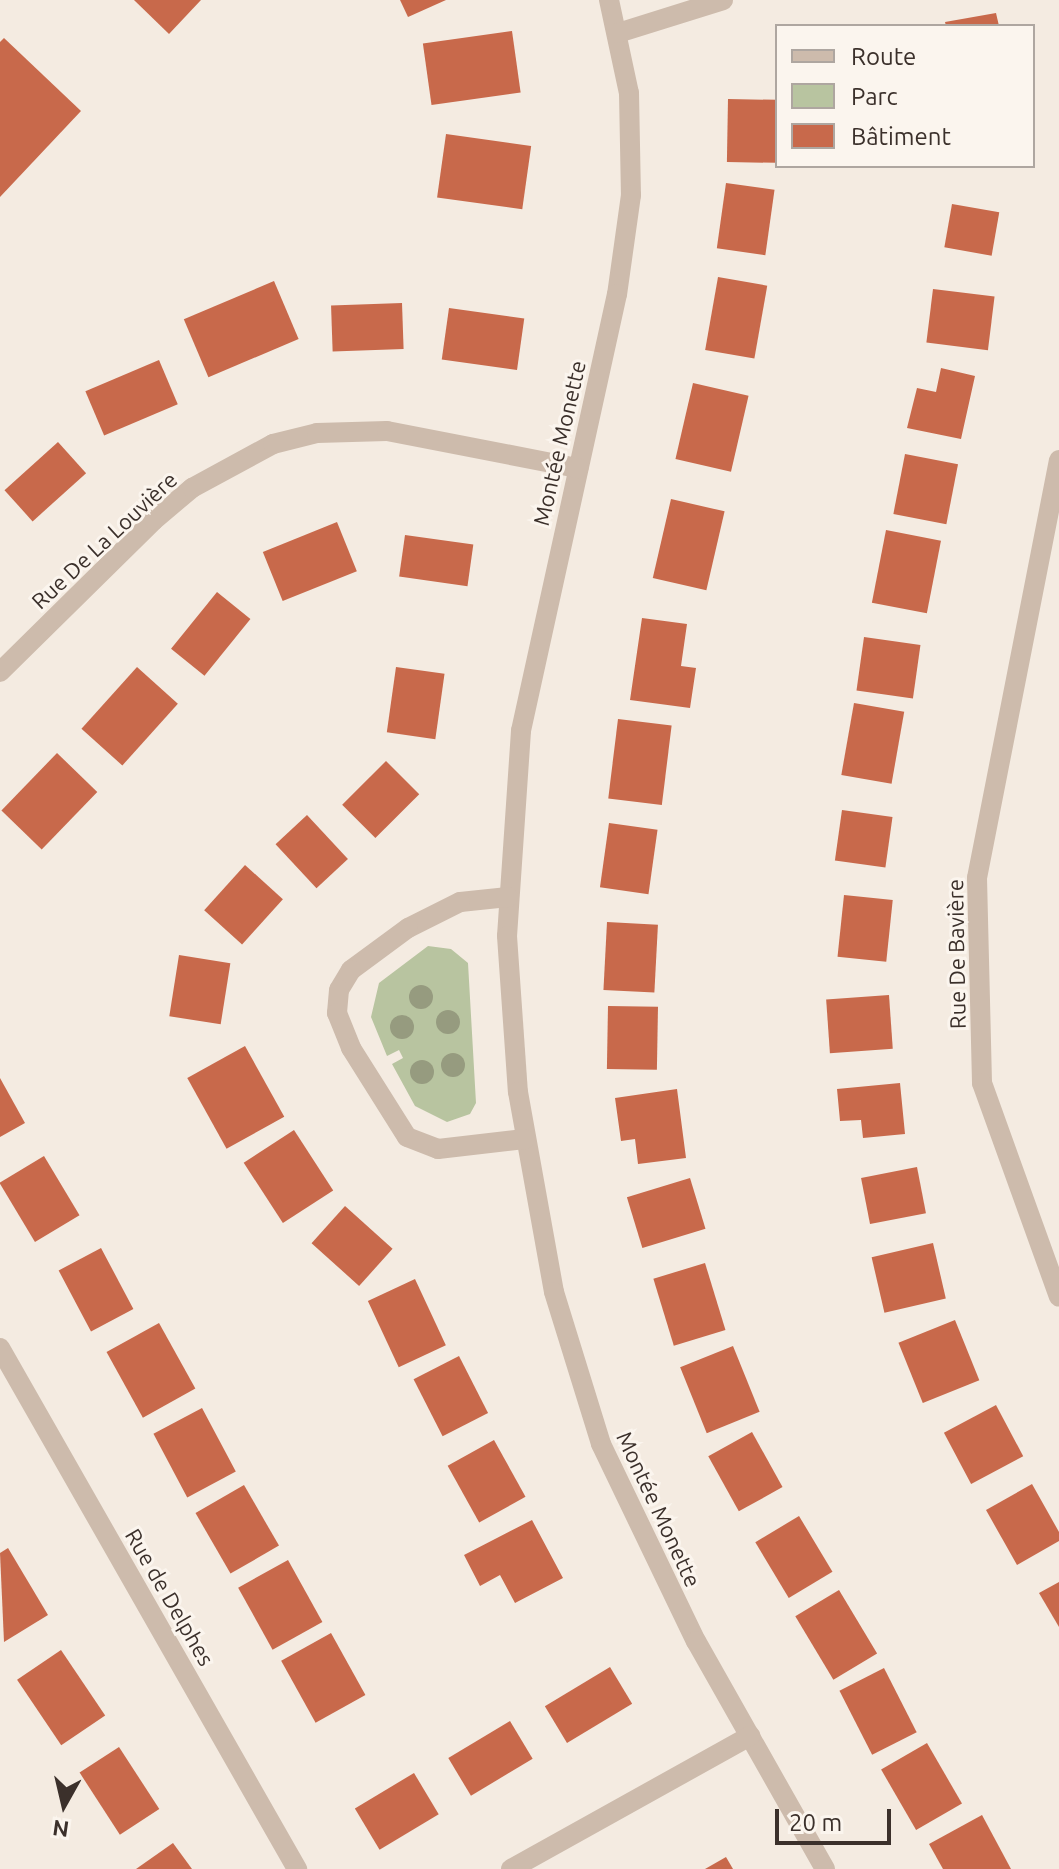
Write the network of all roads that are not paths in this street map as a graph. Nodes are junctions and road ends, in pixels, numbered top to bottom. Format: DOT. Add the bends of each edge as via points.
graph roads {
  1 [pos="609,0"];
  2 [pos="723,0"];
  3 [pos="618,33"];
  4 [pos="1059,460"];
  5 [pos="578,468"];
  6 [pos="1052,524"];
  7 [pos="0,672"];
  8 [pos="508,897"];
  9 [pos="524,1139"];
  10 [pos="1059,1297"];
  11 [pos="0,1348"];
  12 [pos="750,1736"];
  13 [pos="297,1869"];
  14 [pos="511,1869"];
  15 [pos="825,1869"];
  1 -- 3 [label="street, Montée Monette"];
  2 -- 3 [label="street"];
  3 -- 5 [label="street, Montée Monette" via="633,134 629,216"];
  4 -- 6 [label="street, Rue De Bavière"];
  5 -- 7 [label="street, Rue De La Louvière" via="387,431 317,433 273,444 219,471 164,512"];
  5 -- 8 [label="street, Montée Monette" via="521,731"];
  6 -- 10 [label="street, Rue De Bavière" via="977,878 982,1083"];
  8 -- 9 [label="street, Montée Monette" via="510,1006"];
  8 -- 9 [label="street" via="460,902 408,928 351,970 339,990 337,1013 351,1048 407,1137 438,1149"];
  9 -- 12 [label="street, Montée Monette" via="557,1303 601,1444 642,1537"];
  11 -- 13 [label="street, Rue de Delphes"];
  12 -- 14 [label="street"];
  12 -- 15 [label="street, Montée Monette"];
}
